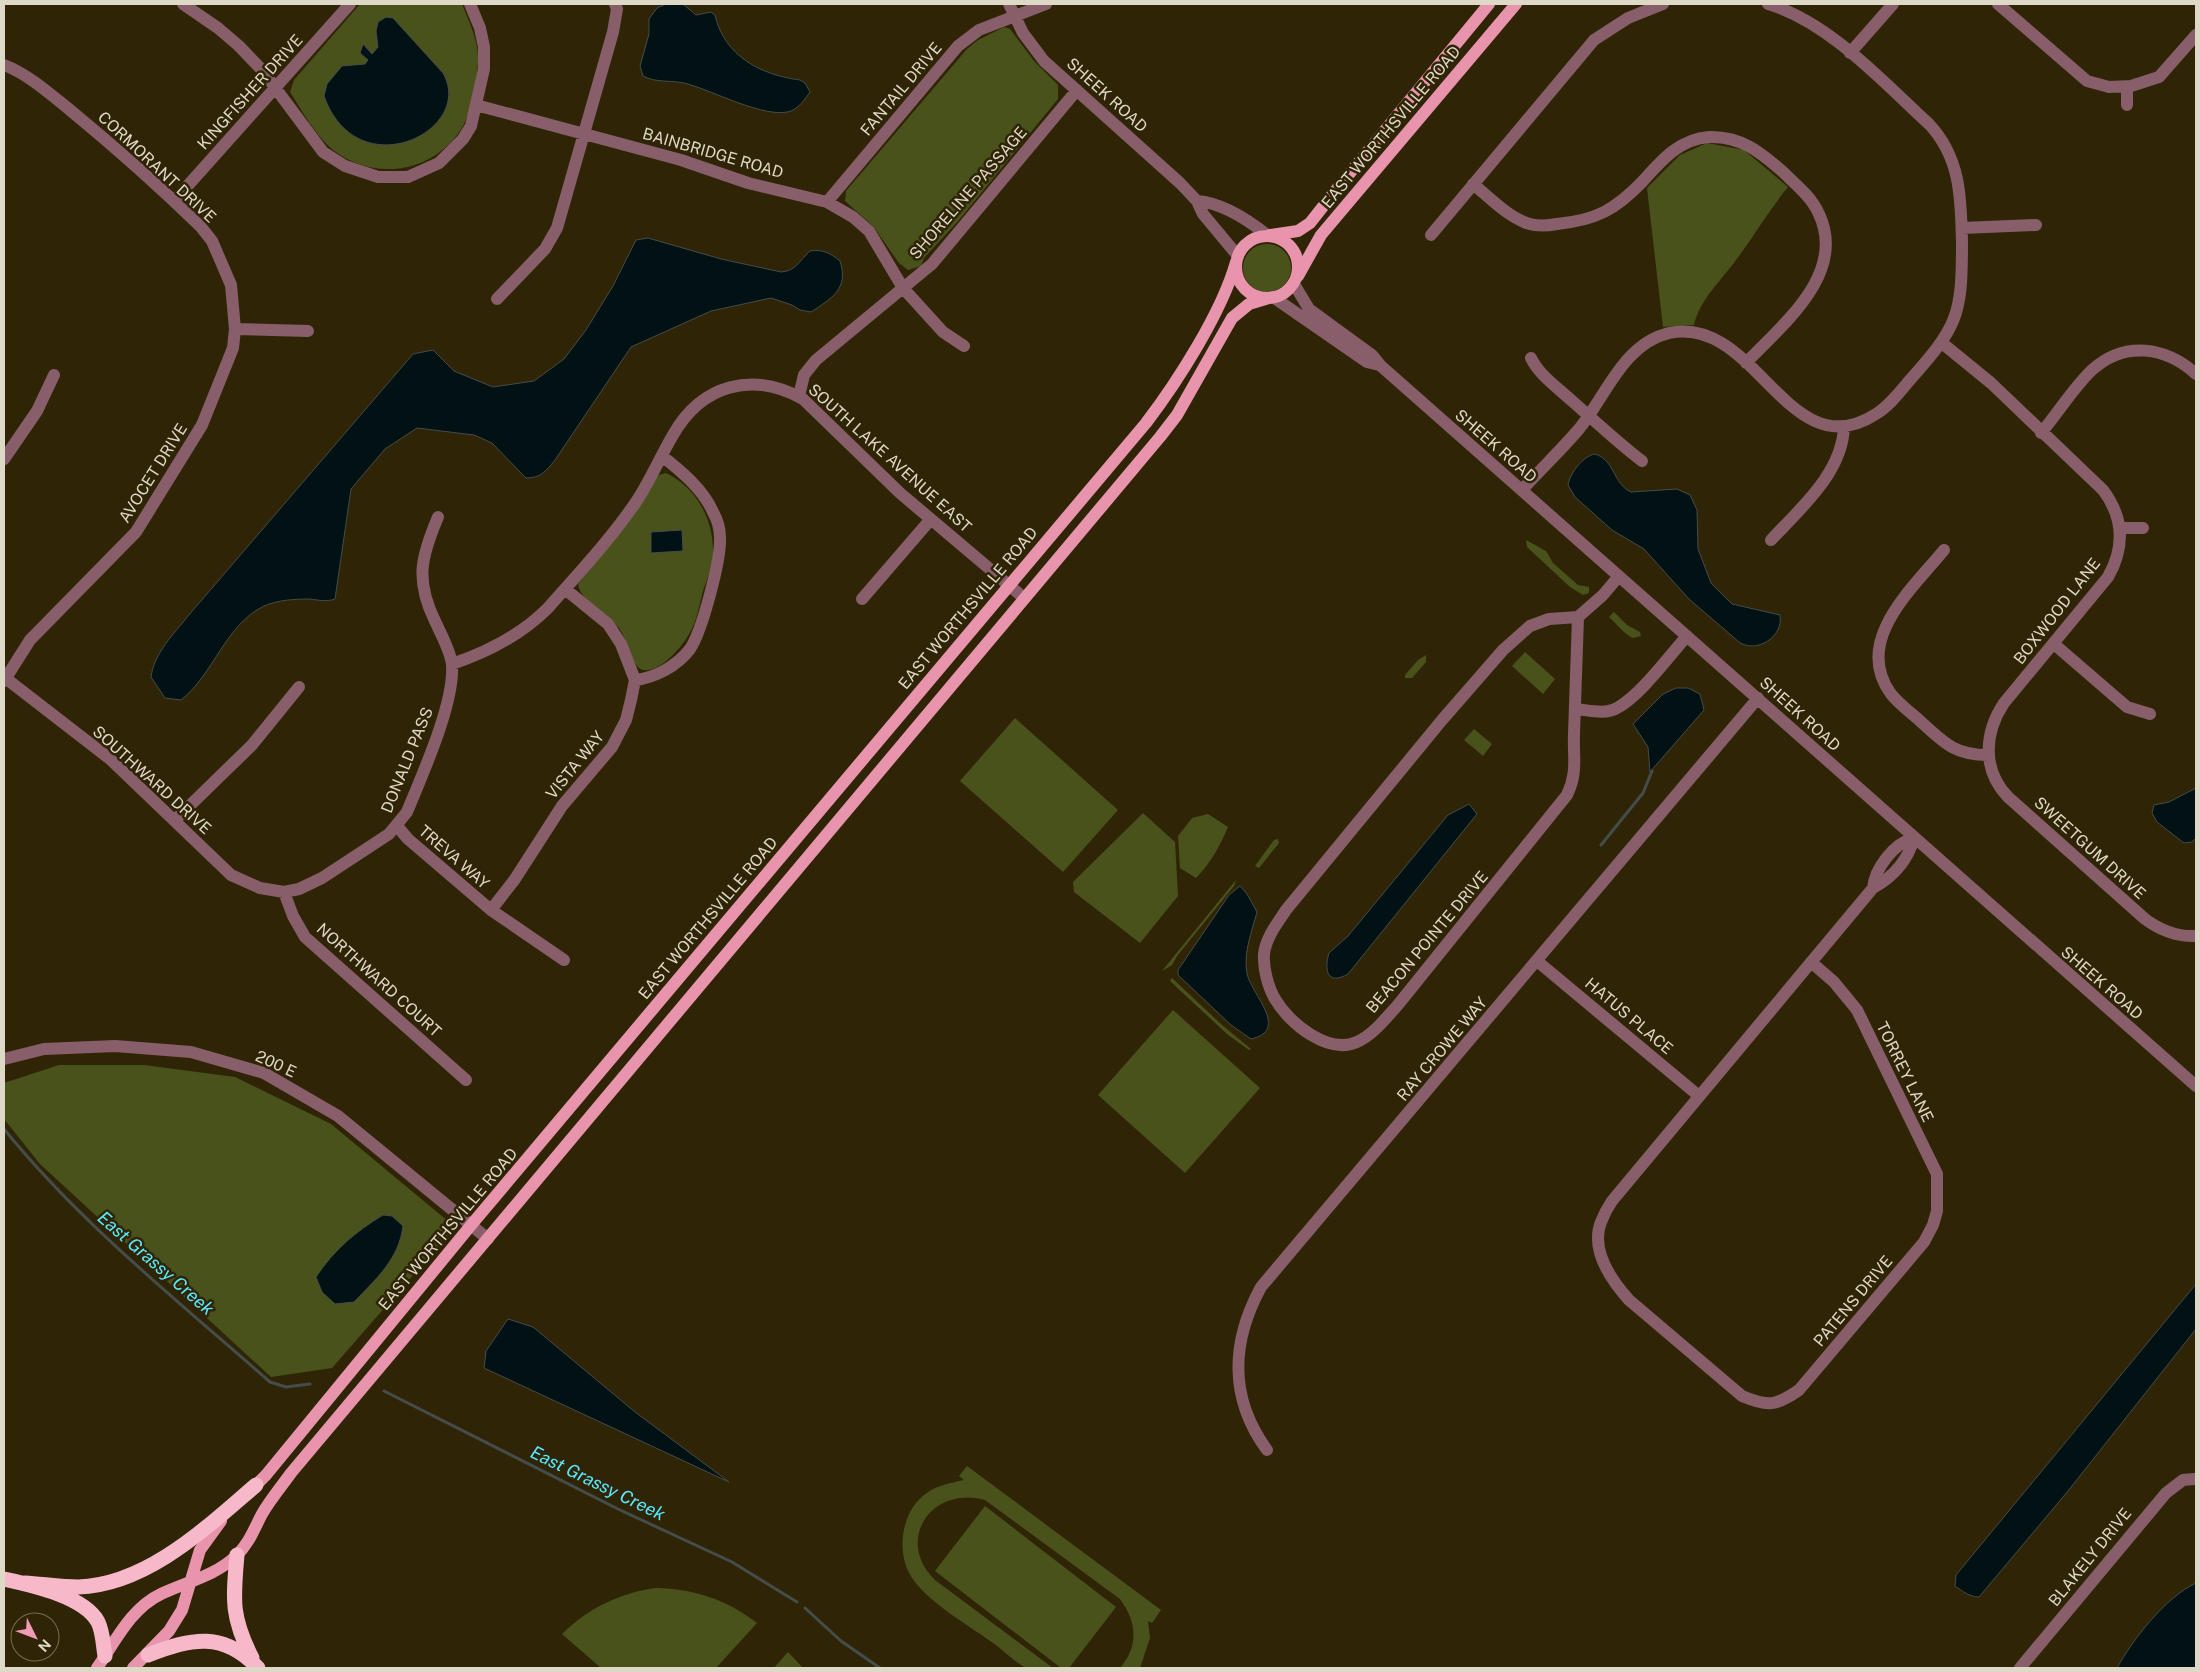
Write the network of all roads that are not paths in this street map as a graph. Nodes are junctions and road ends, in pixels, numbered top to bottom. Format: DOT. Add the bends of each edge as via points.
graph roads {
  1 [pos="183,4"];
  2 [pos="350,4"];
  3 [pos="470,4"];
  4 [pos="615,4"];
  5 [pos="1046,4"];
  6 [pos="1489,4"];
  7 [pos="1516,4"];
  8 [pos="1663,4"];
  9 [pos="1768,4"];
  10 [pos="1893,4"];
  11 [pos="1998,4"];
  12 [pos="1011,10"];
  13 [pos="2196,35"];
  14 [pos="1850,53"];
  15 [pos="4,65"];
  16 [pos="2127,87"];
  17 [pos="274,89"];
  18 [pos="1077,90"];
  19 [pos="476,105"];
  20 [pos="2127,105"];
  21 [pos="585,135"];
  22 [pos="1472,184"];
  23 [pos="174,201"];
  24 [pos="1197,201"];
  25 [pos="827,202"];
  26 [pos="2036,225"];
  27 [pos="1962,228"];
  28 [pos="1268,235"];
  29 [pos="1430,235"];
  30 [pos="1237,259"];
  31 [pos="1296,280"];
  32 [pos="904,288"];
  33 [pos="1271,298"];
  34 [pos="497,299"];
  35 [pos="236,329"];
  36 [pos="308,332"];
  37 [pos="1942,343"];
  38 [pos="964,346"];
  39 [pos="1531,358"];
  40 [pos="1746,363"];
  41 [pos="1381,366"];
  42 [pos="2196,374"];
  43 [pos="54,375"];
  44 [pos="799,396"];
  45 [pos="1589,416"];
  46 [pos="1844,426"];
  47 [pos="2041,433"];
  48 [pos="662,456"];
  49 [pos="4,459"];
  50 [pos="1642,461"];
  51 [pos="1522,490"];
  52 [pos="438,516"];
  53 [pos="931,519"];
  54 [pos="2121,528"];
  55 [pos="2143,528"];
  56 [pos="1771,540"];
  57 [pos="1944,550"];
  58 [pos="1619,576"];
  59 [pos="1008,585"];
  60 [pos="565,589"];
  61 [pos="1024,598"];
  62 [pos="862,599"];
  63 [pos="1578,617"];
  64 [pos="1687,636"];
  65 [pos="2054,644"];
  66 [pos="452,664"];
  67 [pos="4,679"];
  68 [pos="635,680"];
  69 [pos="299,687"];
  70 [pos="1758,698"];
  71 [pos="1575,709"];
  72 [pos="2150,714"];
  73 [pos="1988,755"];
  74 [pos="175,820"];
  75 [pos="397,826"];
  76 [pos="1914,838"];
  77 [pos="284,892"];
  78 [pos="490,910"];
  79 [pos="2196,939"];
  80 [pos="564,960"];
  81 [pos="1537,961"];
  82 [pos="1811,962"];
  83 [pos="4,1059"];
  84 [pos="466,1080"];
  85 [pos="2196,1086"];
  86 [pos="1699,1096"];
  87 [pos="1937,1211"];
  88 [pos="472,1224"];
  89 [pos="488,1239"];
  90 [pos="1267,1450"];
  91 [pos="2194,1479"];
  92 [pos="256,1484"];
  93 [pos="237,1555"];
  94 [pos="4,1579"];
  95 [pos="25,1583"];
  96 [pos="190,1583"];
  97 [pos="148,1655"];
  98 [pos="101,1662"];
  99 [pos="257,1667"];
  100 [pos="133,1668"];
  101 [pos="2020,1668"];
  1 -- 17 [label="street" via="239,46 262,70"];
  2 -- 17 [label="street, KINGFISHER DRIVE"];
  3 -- 19 [label="street" via="484,47 484,69"];
  4 -- 21 [label="street" via="613,32"];
  5 -- 12 [label="street, FANTAIL DRIVE"];
  6 -- 28 [label="main road, EAST WORTHSVILLE ROAD" via="1310,224 1298,231"];
  7 -- 31 [label="main road, EAST WORTHSVILLE ROAD" via="1321,235"];
  8 -- 22 [label="street" via="1628,18 1594,40"];
  9 -- 14 [label="street" via="1815,25"];
  10 -- 14 [label="street"];
  11 -- 16 [label="street" via="2087,81 2109,87"];
  12 -- 18 [label="street, SHEEK ROAD" via="1044,61"];
  12 -- 25 [label="street, FANTAIL DRIVE" via="958,46"];
  13 -- 16 [label="street" via="2159,76"];
  14 -- 27 [label="street" via="1929,124 1943,141 1959,181"];
  15 -- 23 [label="street, CORMORANT DRIVE" via="84,121"];
  16 -- 20 [label="street"];
  17 -- 19 [label="street" via="323,152 345,166 378,177 408,177 439,163 471,126"];
  17 -- 23 [label="street, KINGFISHER DRIVE"];
  18 -- 24 [label="street, SHEEK ROAD"];
  18 -- 32 [label="street, SHORELINE PASSAGE" via="932,264"];
  19 -- 21 [label="street, BAINBRIDGE ROAD"];
  21 -- 25 [label="street, BAINBRIDGE ROAD" via="681,160 748,183"];
  21 -- 34 [label="street" via="557,228 545,249"];
  22 -- 29 [label="street"];
  22 -- 40 [label="street" via="1523,222 1539,226 1574,222 1598,216 1616,206 1673,150 1690,142 1708,137 1729,138 1756,150 1800,188 1814,205 1822,222 1825,251 1821,271 1811,291"];
  23 -- 35 [label="street, CORMORANT DRIVE" via="212,241 223,263 231,285"];
  24 -- 28 [label="street, SHEEK ROAD" via="1212,202"];
  24 -- 30 [label="street, SHEEK ROAD"];
  25 -- 32 [label="street, BAINBRIDGE ROAD" via="869,231"];
  26 -- 27 [label="street"];
  27 -- 37 [label="street" via="1960,304"];
  28 -- 30 [label="main road" via="1244,245"];
  28 -- 31 [label="main road" via="1279,237 1294,249 1299,267"];
  30 -- 33 [label="main road" via="1239,280 1244,288 1251,294"];
  30 -- 59 [label="main road, EAST WORTHSVILLE ROAD" via="1227,290 1164,398"];
  31 -- 33 [label="main road" via="1287,291"];
  31 -- 41 [label="street, SHEEK ROAD" via="1309,309 1372,355"];
  32 -- 38 [label="street, BAINBRIDGE ROAD" via="943,332"];
  32 -- 44 [label="street, SHORELINE PASSAGE" via="816,360 804,375"];
  33 -- 41 [label="street, SHEEK ROAD" via="1367,362"];
  33 -- 61 [label="main road" via="1249,304 1232,318 1176,415"];
  35 -- 36 [label="street"];
  35 -- 67 [label="street, AVOCET DRIVE" via="233,348 202,425 136,532 30,640"];
  37 -- 46 [label="street" via="1882,410"];
  37 -- 47 [label="street, BOXWOOD LANE" via="1991,384"];
  39 -- 45 [label="street" via="1545,376"];
  40 -- 45 [label="street" via="1727,345 1705,335 1683,332 1653,338 1629,357"];
  40 -- 46 [label="street" via="1806,417 1828,426"];
  41 -- 51 [label="street, SHEEK ROAD"];
  42 -- 47 [label="street" via="2168,355 2147,350 2118,356 2092,371"];
  43 -- 49 [label="street" via="37,411"];
  44 -- 48 [label="street, SOUTH LAKE AVENUE EAST" via="761,384 738,384 716,392 687,417"];
  44 -- 53 [label="street, SOUTH LAKE AVENUE EAST"];
  45 -- 50 [label="street"];
  45 -- 51 [label="street"];
  46 -- 56 [label="street" via="1843,445 1837,462"];
  47 -- 54 [label="street, BOXWOOD LANE" via="2103,490 2114,505"];
  48 -- 60 [label="street, SOUTH LAKE AVENUE EAST" via="636,502"];
  48 -- 68 [label="street" via="704,496 713,512 720,539 715,572 700,625 689,649 662,673"];
  51 -- 58 [label="street, SHEEK ROAD"];
  52 -- 66 [label="street" via="425,549 422,583"];
  53 -- 59 [label="street, SOUTH LAKE AVENUE EAST"];
  53 -- 62 [label="street"];
  54 -- 55 [label="street"];
  54 -- 65 [label="street, BOXWOOD LANE" via="2119,554 2108,577"];
  57 -- 73 [label="street" via="1886,622 1880,645 1882,673 1891,694 1944,743 1969,754"];
  58 -- 63 [label="street"];
  58 -- 64 [label="street, SHEEK ROAD"];
  59 -- 61 [label="street, SOUTH LAKE AVENUE EAST"];
  59 -- 88 [label="main road, EAST WORTHSVILLE ROAD"];
  60 -- 66 [label="street, SOUTH LAKE AVENUE EAST" via="532,624 498,645"];
  60 -- 68 [label="street" via="608,624 628,658"];
  61 -- 89 [label="main road"];
  63 -- 71 [label="street, BEACON POINTE DRIVE"];
  63 -- 71 [label="street, BEACON POINTE DRIVE" via="1549,619 1530,626 1503,650 1286,910 1270,935 1264,954 1266,975 1275,999 1291,1018 1334,1046 1356,1042 1375,1030 1392,1012 1567,795 1574,781"];
  64 -- 70 [label="street, SHEEK ROAD"];
  64 -- 71 [label="street" via="1616,709 1598,712"];
  65 -- 72 [label="street" via="2127,707"];
  65 -- 73 [label="street, BOXWOOD LANE" via="1999,712 1991,729"];
  66 -- 75 [label="street, DONALD PASS" via="445,712 407,812"];
  67 -- 74 [label="street, SOUTHWARD DRIVE" via="110,759"];
  68 -- 78 [label="street, VISTA WAY" via="619,736 562,806 515,879"];
  69 -- 74 [label="street" via="252,745"];
  70 -- 76 [label="street, SHEEK ROAD"];
  70 -- 81 [label="street, RAY CROWE WAY"];
  73 -- 79 [label="street, SWEETGUM DRIVE" via="2002,790 2144,918 2159,928"];
  74 -- 77 [label="street, SOUTHWARD DRIVE" via="231,876 260,888"];
  75 -- 77 [label="street, DONALD PASS" via="377,843 322,878"];
  75 -- 78 [label="street, TREVA WAY"];
  76 -- 82 [label="street" via="1905,840 1893,852 1876,873 1873,888"];
  76 -- 85 [label="street, SHEEK ROAD"];
  77 -- 84 [label="street, NORTHWARD COURT" via="306,937"];
  78 -- 80 [label="street, TREVA WAY"];
  81 -- 86 [label="street, HATUS PLACE"];
  81 -- 90 [label="street, RAY CROWE WAY" via="1261,1287 1242,1335 1238,1363 1247,1414"];
  82 -- 86 [label="street"];
  82 -- 87 [label="street, TORREY LANE" via="1834,982 1856,1010 1937,1174"];
  83 -- 88 [label="street, 200 E" via="44,1049 115,1046 191,1052 264,1073 338,1116"];
  86 -- 87 [label="street, PATENS DRIVE" via="1612,1201 1600,1223 1599,1244 1615,1284 1629,1300 1742,1396 1761,1404 1781,1402 1799,1390 1924,1242"];
  88 -- 89 [label="street, 200 E"];
  88 -- 92 [label="main road, EAST WORTHSVILLE ROAD"];
  89 -- 93 [label="main road" via="291,1473"];
  91 -- 101 [label="street, BLAKELY DRIVE" via="2183,1480 2166,1493"];
  92 -- 95 [label="highway" via="189,1543 148,1566 114,1580 79,1587"];
  92 -- 96 [label="main road, EAST WORTHSVILLE ROAD" via="208,1536"];
  93 -- 96 [label="main road"];
  93 -- 99 [label="highway" via="232,1597 235,1617"];
  94 -- 95 [label="highway"];
  95 -- 98 [label="highway" via="82,1604 100,1627"];
  96 -- 97 [label="main road, EAST WORTHSVILLE ROAD" via="182,1610"];
  96 -- 98 [label="main road" via="160,1594 145,1604"];
  97 -- 99 [label="highway" via="172,1645 202,1640 236,1649"];
  97 -- 100 [label="main road, EAST WORTHSVILLE ROAD"];
}
